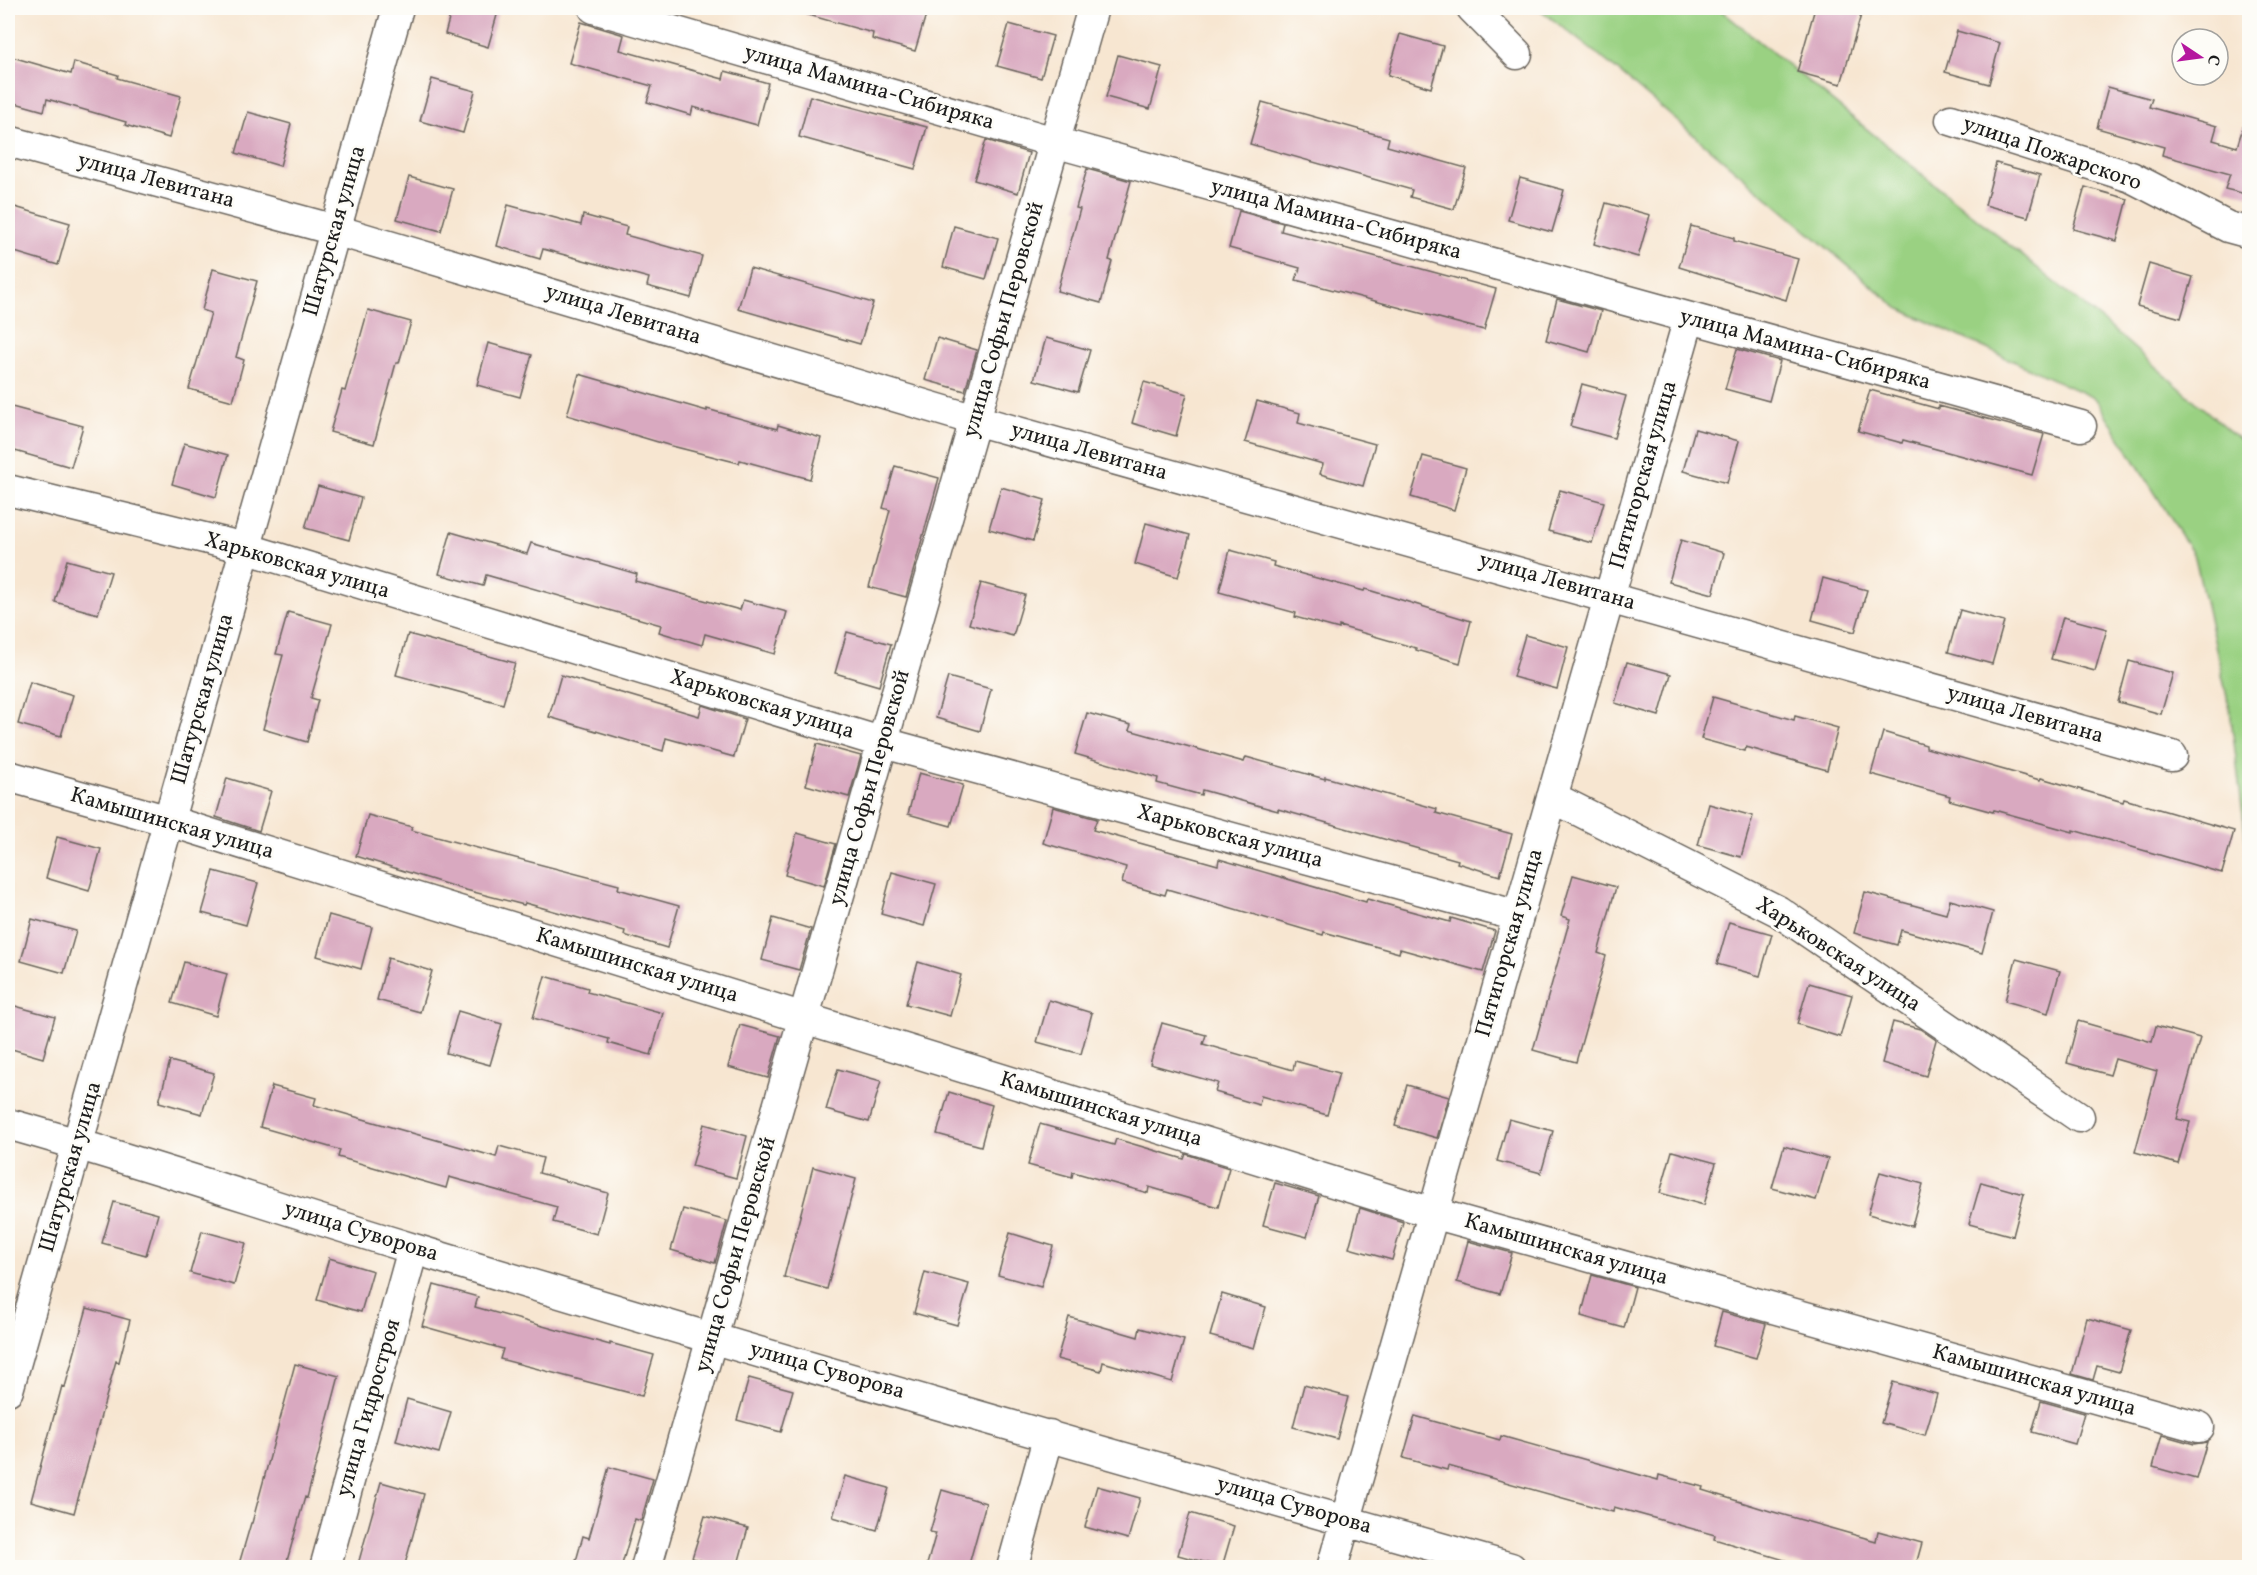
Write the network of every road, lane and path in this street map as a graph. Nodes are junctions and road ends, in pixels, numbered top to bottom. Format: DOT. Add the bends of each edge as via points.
graph roads {
  1 [pos="398,8"];
  2 [pos="594,8"];
  3 [pos="1093,8"];
  4 [pos="1472,8"];
  5 [pos="1517,54"];
  6 [pos="1951,120"];
  7 [pos="8,141"];
  8 [pos="1054,142"];
  9 [pos="335,230"];
  10 [pos="2250,233"];
  11 [pos="1689,318"];
  12 [pos="975,420"];
  13 [pos="2081,426"];
  14 [pos="8,490"];
  15 [pos="245,548"];
  16 [pos="1609,597"];
  17 [pos="884,742"];
  18 [pos="2172,756"];
  19 [pos="8,776"];
  20 [pos="1552,798"];
  21 [pos="169,821"];
  22 [pos="1518,916"];
  23 [pos="803,1018"];
  24 [pos="2079,1117"];
  25 [pos="8,1124"];
  26 [pos="77,1143"];
  27 [pos="1433,1213"];
  28 [pos="413,1249"];
  29 [pos="712,1337"];
  30 [pos="8,1390"];
  31 [pos="2199,1427"];
  32 [pos="1049,1435"];
  33 [pos="1345,1521"];
  34 [pos="325,1568"];
  35 [pos="646,1568"];
  36 [pos="1012,1568"];
  37 [pos="1332,1568"];
  38 [pos="1511,1568"];
  1 -- 9 [label="street, Шатурская улица"];
  2 -- 8 [label="street, улица Мамина-Сибиряка"];
  3 -- 8 [label="street, улица Софьи Перовской"];
  4 -- 5 [label="street"];
  6 -- 10 [label="street, улица Пожарского" via="2131,177 2228,227"];
  7 -- 9 [label="street, улица Левитана"];
  8 -- 11 [label="street, улица Мамина-Сибиряка"];
  8 -- 12 [label="street, улица Софьи Перовской"];
  9 -- 12 [label="street, улица Левитана"];
  9 -- 15 [label="street, Шатурская улица"];
  11 -- 13 [label="street, улица Мамина-Сибиряка"];
  11 -- 16 [label="street, Пятигорская улица"];
  12 -- 16 [label="street, улица Левитана"];
  12 -- 17 [label="street, улица Софьи Перовской"];
  14 -- 15 [label="street, Харьковская улица"];
  15 -- 17 [label="street, Харьковская улица"];
  15 -- 21 [label="street, Шатурская улица"];
  16 -- 18 [label="street, улица Левитана"];
  16 -- 20 [label="street, Пятигорская улица"];
  17 -- 22 [label="street, Харьковская улица"];
  17 -- 23 [label="street, улица Софьи Перовской"];
  19 -- 21 [label="street, Камышинская улица"];
  20 -- 22 [label="street, Пятигорская улица"];
  20 -- 24 [label="street, Харьковская улица" via="1778,911"];
  21 -- 23 [label="street, Камышинская улица"];
  21 -- 26 [label="street, Шатурская улица"];
  22 -- 27 [label="street, Пятигорская улица"];
  23 -- 27 [label="street, Камышинская улица"];
  23 -- 29 [label="street, улица Софьи Перовской"];
  25 -- 26 [label="street, улица Суворова"];
  26 -- 28 [label="street, улица Суворова"];
  26 -- 30 [label="street, Шатурская улица"];
  27 -- 31 [label="street, Камышинская улица"];
  27 -- 33 [label="street, Пятигорская улица"];
  28 -- 29 [label="street, улица Суворова"];
  28 -- 34 [label="street, улица Гидростроя"];
  29 -- 32 [label="street, улица Суворова"];
  29 -- 35 [label="street, улица Софьи Перовской"];
  32 -- 33 [label="street, улица Суворова"];
  32 -- 36 [label="street"];
  33 -- 37 [label="street, Пятигорская улица"];
  33 -- 38 [label="street, улица Суворова"];
}
